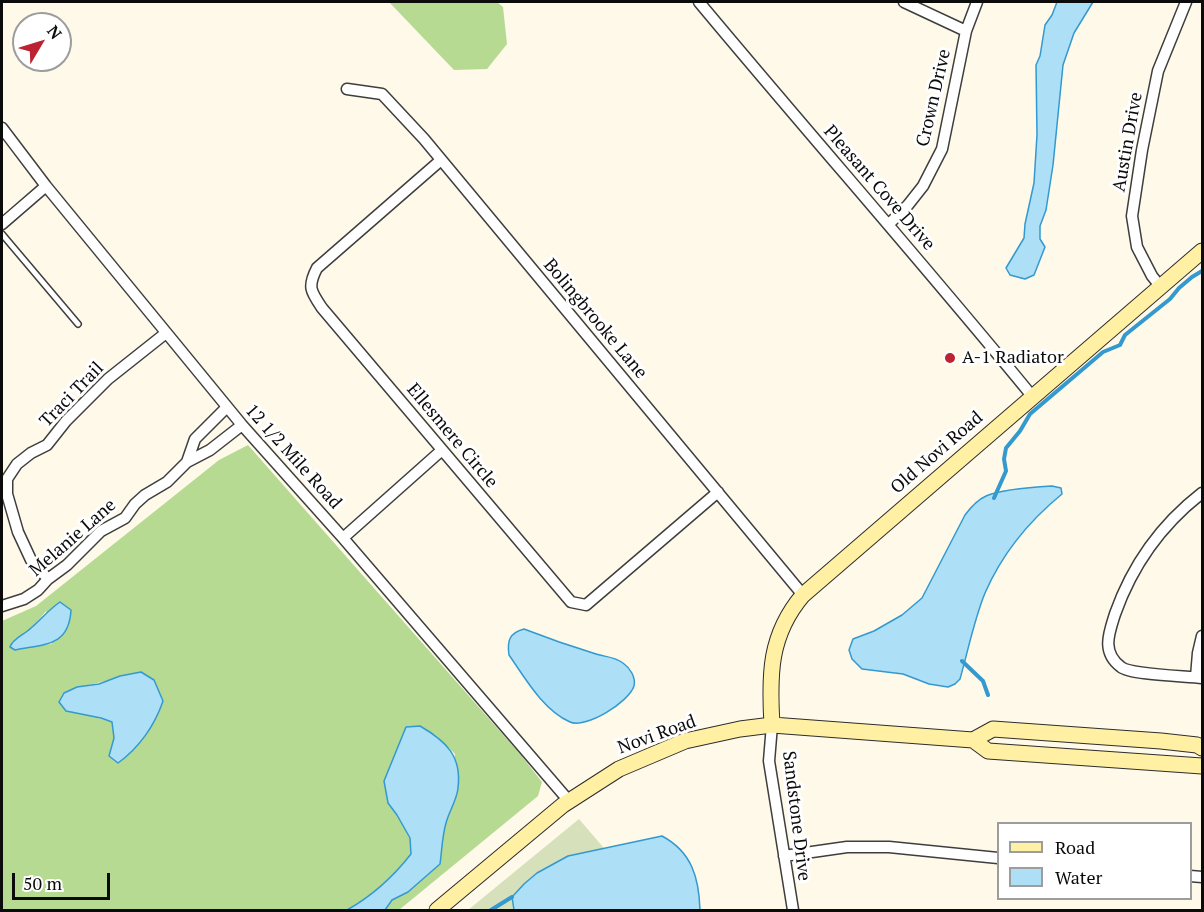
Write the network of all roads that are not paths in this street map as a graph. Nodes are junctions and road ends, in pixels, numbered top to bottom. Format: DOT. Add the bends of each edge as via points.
graph roads {
  1 [pos="699,2"];
  2 [pos="904,2"];
  3 [pos="977,2"];
  4 [pos="1186,2"];
  5 [pos="966,31"];
  6 [pos="347,88"];
  7 [pos="2,129"];
  8 [pos="441,160"];
  9 [pos="46,186"];
  10 [pos="2,224"];
  11 [pos="889,224"];
  12 [pos="2,234"];
  13 [pos="1203,251"];
  14 [pos="1160,286"];
  15 [pos="78,324"];
  16 [pos="165,333"];
  17 [pos="1032,396"];
  18 [pos="227,407"];
  19 [pos="242,425"];
  20 [pos="442,450"];
  21 [pos="187,462"];
  22 [pos="718,492"];
  23 [pos="1203,493"];
  24 [pos="344,538"];
  25 [pos="48,579"];
  26 [pos="803,595"];
  27 [pos="2,606"];
  28 [pos="1203,636"];
  29 [pos="1199,677"];
  30 [pos="772,725"];
  31 [pos="973,740"];
  32 [pos="1203,748"];
  33 [pos="1203,766"];
  34 [pos="569,801"];
  35 [pos="784,856"];
  36 [pos="997,858"];
  37 [pos="436,910"];
  38 [pos="793,910"];
  1 -- 11 [label="street, Pleasant Cove Drive"];
  2 -- 5 [label="street"];
  3 -- 5 [label="street, Crown Drive"];
  4 -- 14 [label="street, Austin Drive" via="1158,70 1132,216 1137,247"];
  5 -- 11 [label="street, Crown Drive" via="942,149 923,186"];
  6 -- 8 [label="street, Bolingbrooke Lane" via="382,94"];
  7 -- 9 [label="street, 12 1/2 Mile Road"];
  8 -- 20 [label="street, Ellesmere Circle" via="317,268 310,281 312,294 322,308"];
  8 -- 22 [label="street, Bolingbrooke Lane"];
  9 -- 10 [label="street"];
  9 -- 16 [label="street, 12 1/2 Mile Road"];
  11 -- 17 [label="street, Pleasant Cove Drive"];
  12 -- 15 [label="lane"];
  13 -- 14 [label="main road, Old Novi Road"];
  14 -- 17 [label="main road, Old Novi Road"];
  16 -- 18 [label="street, 12 1/2 Mile Road"];
  16 -- 25 [label="street, Traci Trail" via="108,379 47,445 17,464 6,479 18,532 31,560"];
  17 -- 26 [label="main road, Old Novi Road"];
  18 -- 19 [label="street, 12 1/2 Mile Road"];
  18 -- 21 [label="street, Melanie Lane" via="195,439"];
  19 -- 21 [label="street, Melanie Lane"];
  19 -- 24 [label="street, 12 1/2 Mile Road"];
  20 -- 22 [label="street, Ellesmere Circle" via="572,602 586,605"];
  20 -- 24 [label="street"];
  21 -- 25 [label="street, Melanie Lane"];
  22 -- 26 [label="street, Bolingbrooke Lane"];
  23 -- 29 [label="street" via="1167,525 1143,556 1122,594 1107,638 1114,661 1129,671"];
  24 -- 34 [label="street, 12 1/2 Mile Road"];
  25 -- 27 [label="street, Melanie Lane" via="24,599"];
  26 -- 30 [label="main road, Old Novi Road" via="785,619 774,650"];
  28 -- 29 [label="street" via="1198,653"];
  30 -- 31 [label="main road, Novi Road"];
  30 -- 34 [label="main road, Novi Road" via="685,741 619,769"];
  30 -- 35 [label="street, Sandstone Drive" via="769,761"];
  31 -- 32 [label="main road, Novi Road" via="993,729 1161,741"];
  31 -- 33 [label="main road, Novi Road" via="988,751"];
  34 -- 37 [label="main road, Novi Road"];
  35 -- 36 [label="street" via="847,847 889,847"];
  35 -- 38 [label="street, Sandstone Drive"];
}
